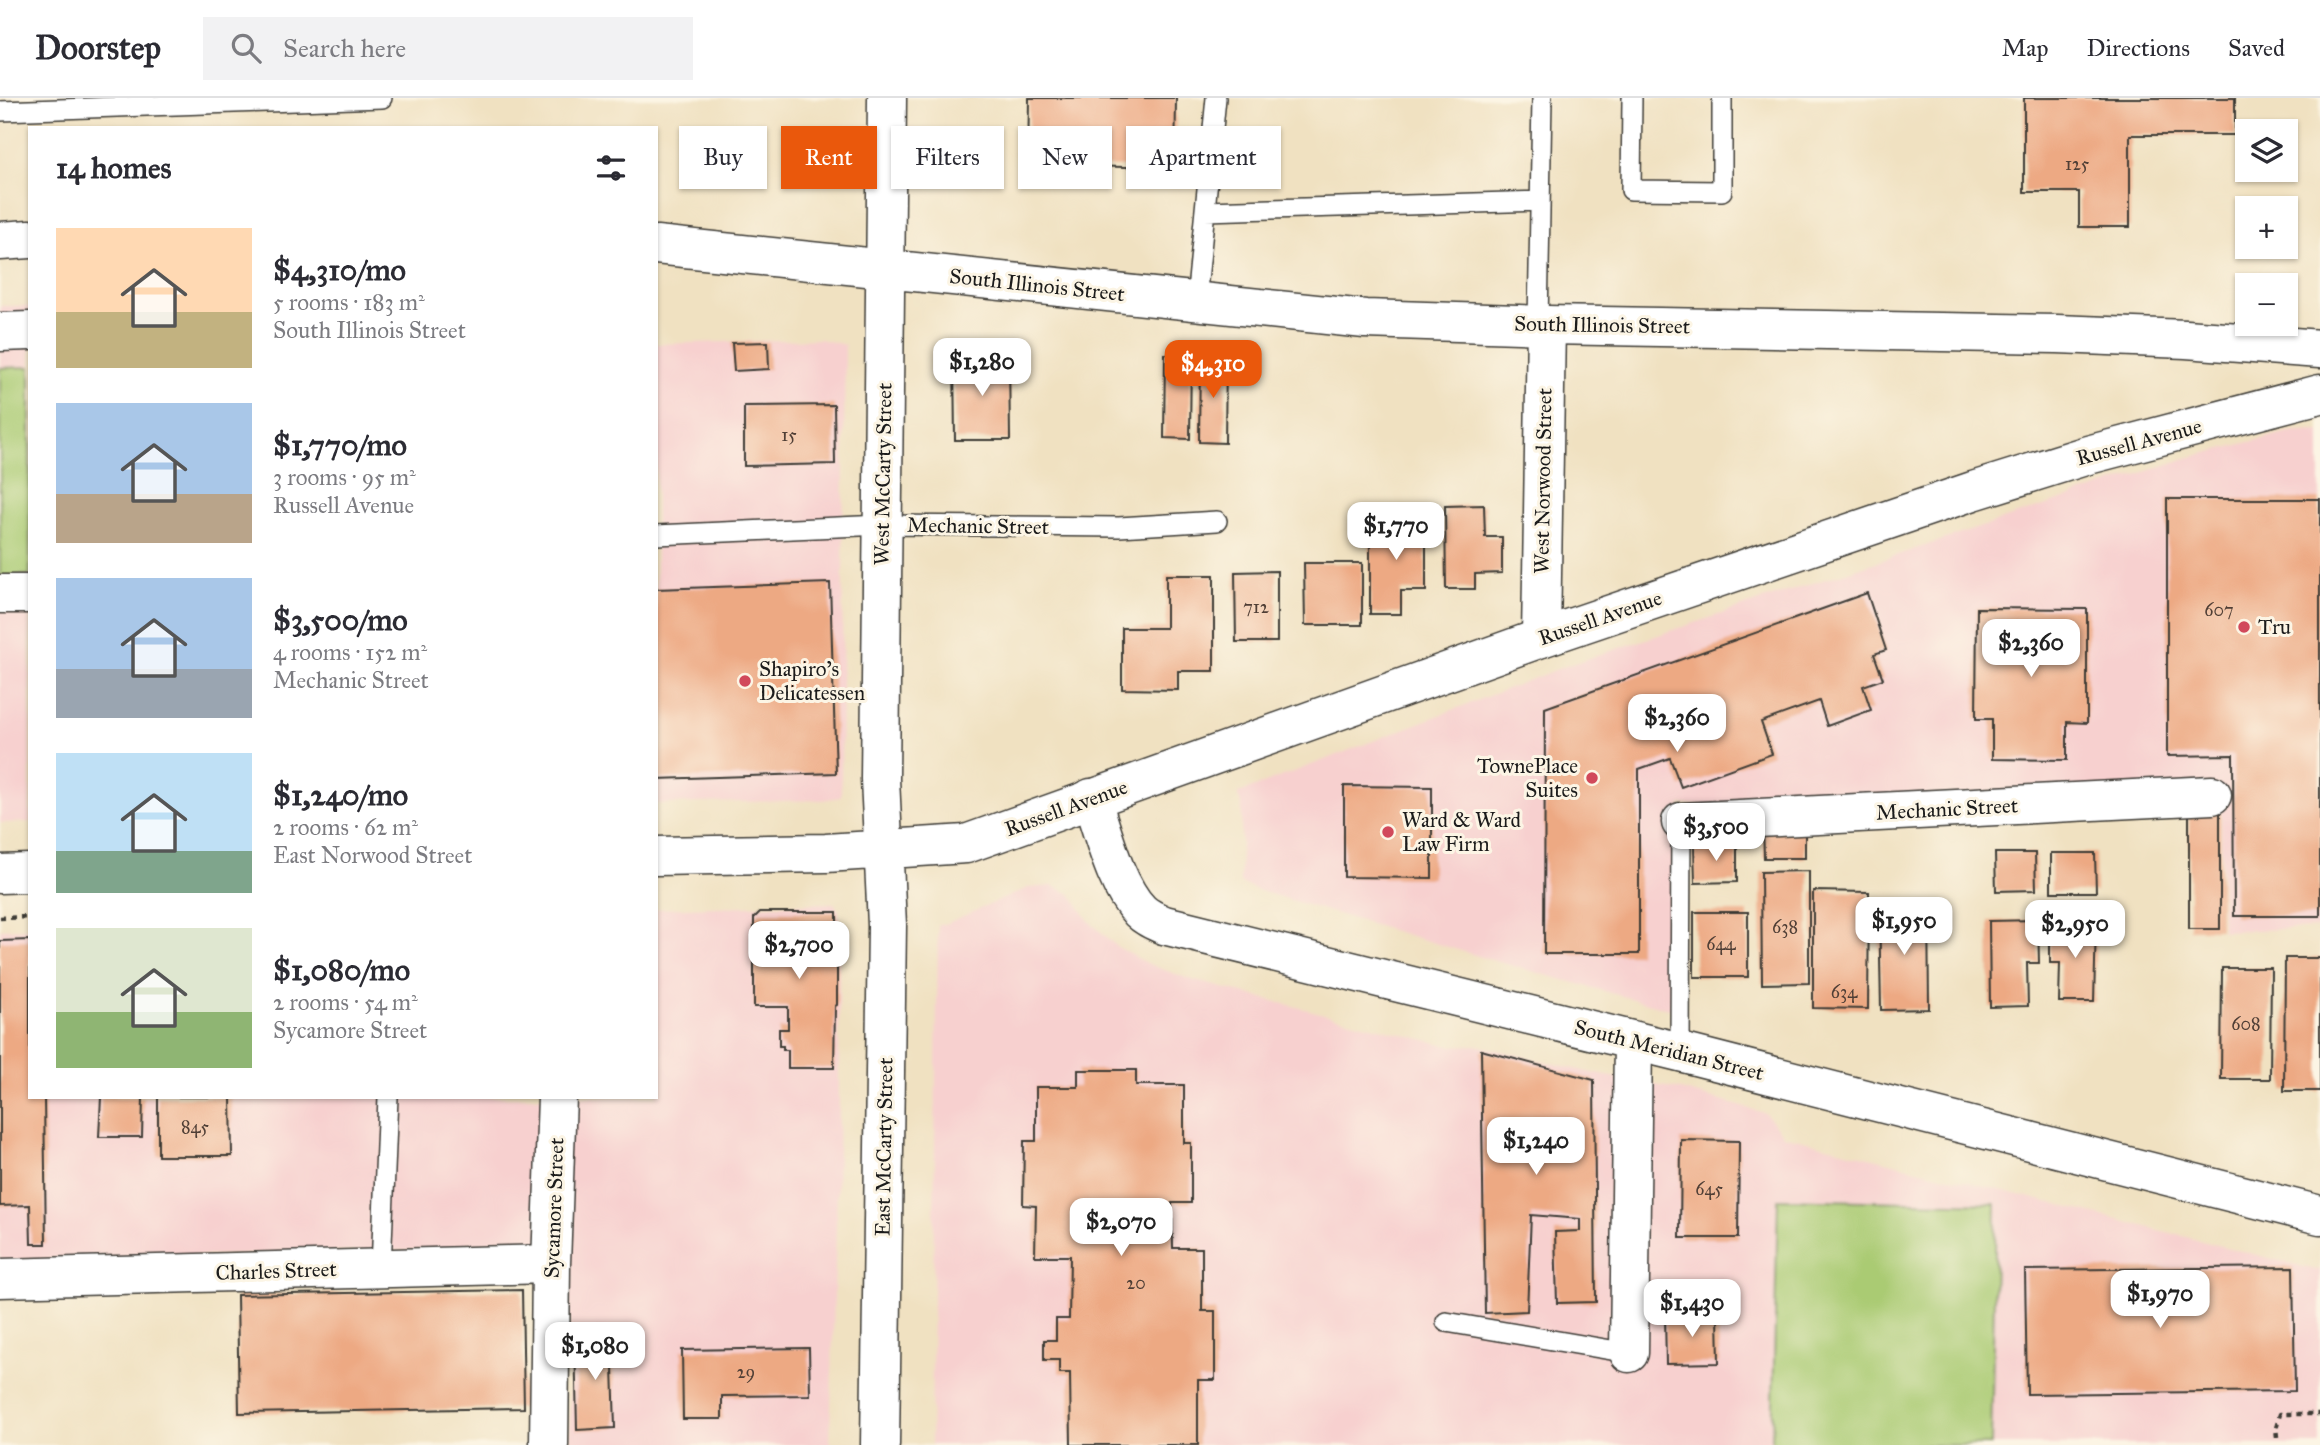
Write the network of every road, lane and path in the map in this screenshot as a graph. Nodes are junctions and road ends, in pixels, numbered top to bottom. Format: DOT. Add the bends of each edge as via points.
graph roads {
  1 [pos="382,98"];
  2 [pos="887,98"];
  3 [pos="1216,98"];
  4 [pos="1542,98"];
  5 [pos="1632,98"];
  6 [pos="1722,98"];
  7 [pos="183,101"];
  8 [pos="0,111"];
  9 [pos="1540,201"];
  10 [pos="1205,211"];
  11 [pos="28,239"];
  12 [pos="0,242"];
  13 [pos="658,245"];
  14 [pos="886,269"];
  15 [pos="1196,301"];
  16 [pos="1542,325"];
  17 [pos="28,331"];
  18 [pos="0,332"];
  19 [pos="2320,349"];
  20 [pos="2320,394"];
  21 [pos="1217,521"];
  22 [pos="882,525"];
  23 [pos="658,535"];
  24 [pos="0,594"];
  25 [pos="28,594"];
  26 [pos="1541,638"];
  27 [pos="2212,795"];
  28 [pos="1091,798"];
  29 [pos="1681,822"];
  30 [pos="885,849"];
  31 [pos="658,856"];
  32 [pos="28,873"];
  33 [pos="0,874"];
  34 [pos="28,917"];
  35 [pos="0,918"];
  36 [pos="1633,1041"];
  37 [pos="1680,1052"];
  38 [pos="387,1099"];
  39 [pos="556,1099"];
  40 [pos="2320,1215"];
  41 [pos="551,1264"];
  42 [pos="382,1268"];
  43 [pos="0,1278"];
  44 [pos="1446,1322"];
  45 [pos="1629,1353"];
  46 [pos="2320,1413"];
  47 [pos="2277,1437"];
  48 [pos="549,1445"];
  49 [pos="880,1445"];
  1 -- 7 [label="lane"];
  2 -- 14 [label="main road, West McCarty Street"];
  3 -- 10 [label="lane"];
  4 -- 9 [label="lane, West Norwood Street"];
  5 -- 6 [label="lane" via="1631,190 1721,191"];
  7 -- 8 [label="lane"];
  9 -- 10 [label="lane"];
  9 -- 16 [label="lane, West Norwood Street"];
  10 -- 15 [label="lane"];
  11 -- 12 [label="main road"];
  13 -- 14 [label="main road, South Illinois Street"];
  14 -- 15 [label="main road, South Illinois Street"];
  14 -- 22 [label="main road, West McCarty Street"];
  15 -- 16 [label="main road, South Illinois Street" via="1365,319"];
  16 -- 19 [label="main road, South Illinois Street" via="2057,334"];
  16 -- 26 [label="main road, West Norwood Street"];
  17 -- 18 [label="main road"];
  20 -- 26 [label="main road, Russell Avenue" via="2088,455 1973,491"];
  21 -- 22 [label="lane, Mechanic Street" via="1118,527"];
  22 -- 23 [label="lane, Mechanic Street"];
  22 -- 30 [label="main road, West McCarty Street" via="880,779"];
  24 -- 25 [label="main road"];
  26 -- 28 [label="main road, Russell Avenue"];
  27 -- 29 [label="main road, Mechanic Street"];
  28 -- 30 [label="main road, Russell Avenue" via="967,844"];
  28 -- 36 [label="main road, South Meridian Street" via="1124,886 1148,918"];
  29 -- 37 [label="lane"];
  30 -- 31 [label="main road"];
  30 -- 49 [label="main road, East McCarty Street"];
  32 -- 33 [label="main road"];
  34 -- 35 [label="path"];
  36 -- 37 [label="main road, South Meridian Street"];
  36 -- 45 [label="main road"];
  37 -- 40 [label="main road, South Meridian Street"];
  38 -- 42 [label="lane"];
  39 -- 41 [label="main road, Sycamore Street"];
  41 -- 42 [label="main road, Charles Street"];
  41 -- 48 [label="main road, Sycamore Street"];
  42 -- 43 [label="main road, Charles Street"];
  44 -- 45 [label="lane"];
  46 -- 47 [label="path" via="2280,1415"];
}
